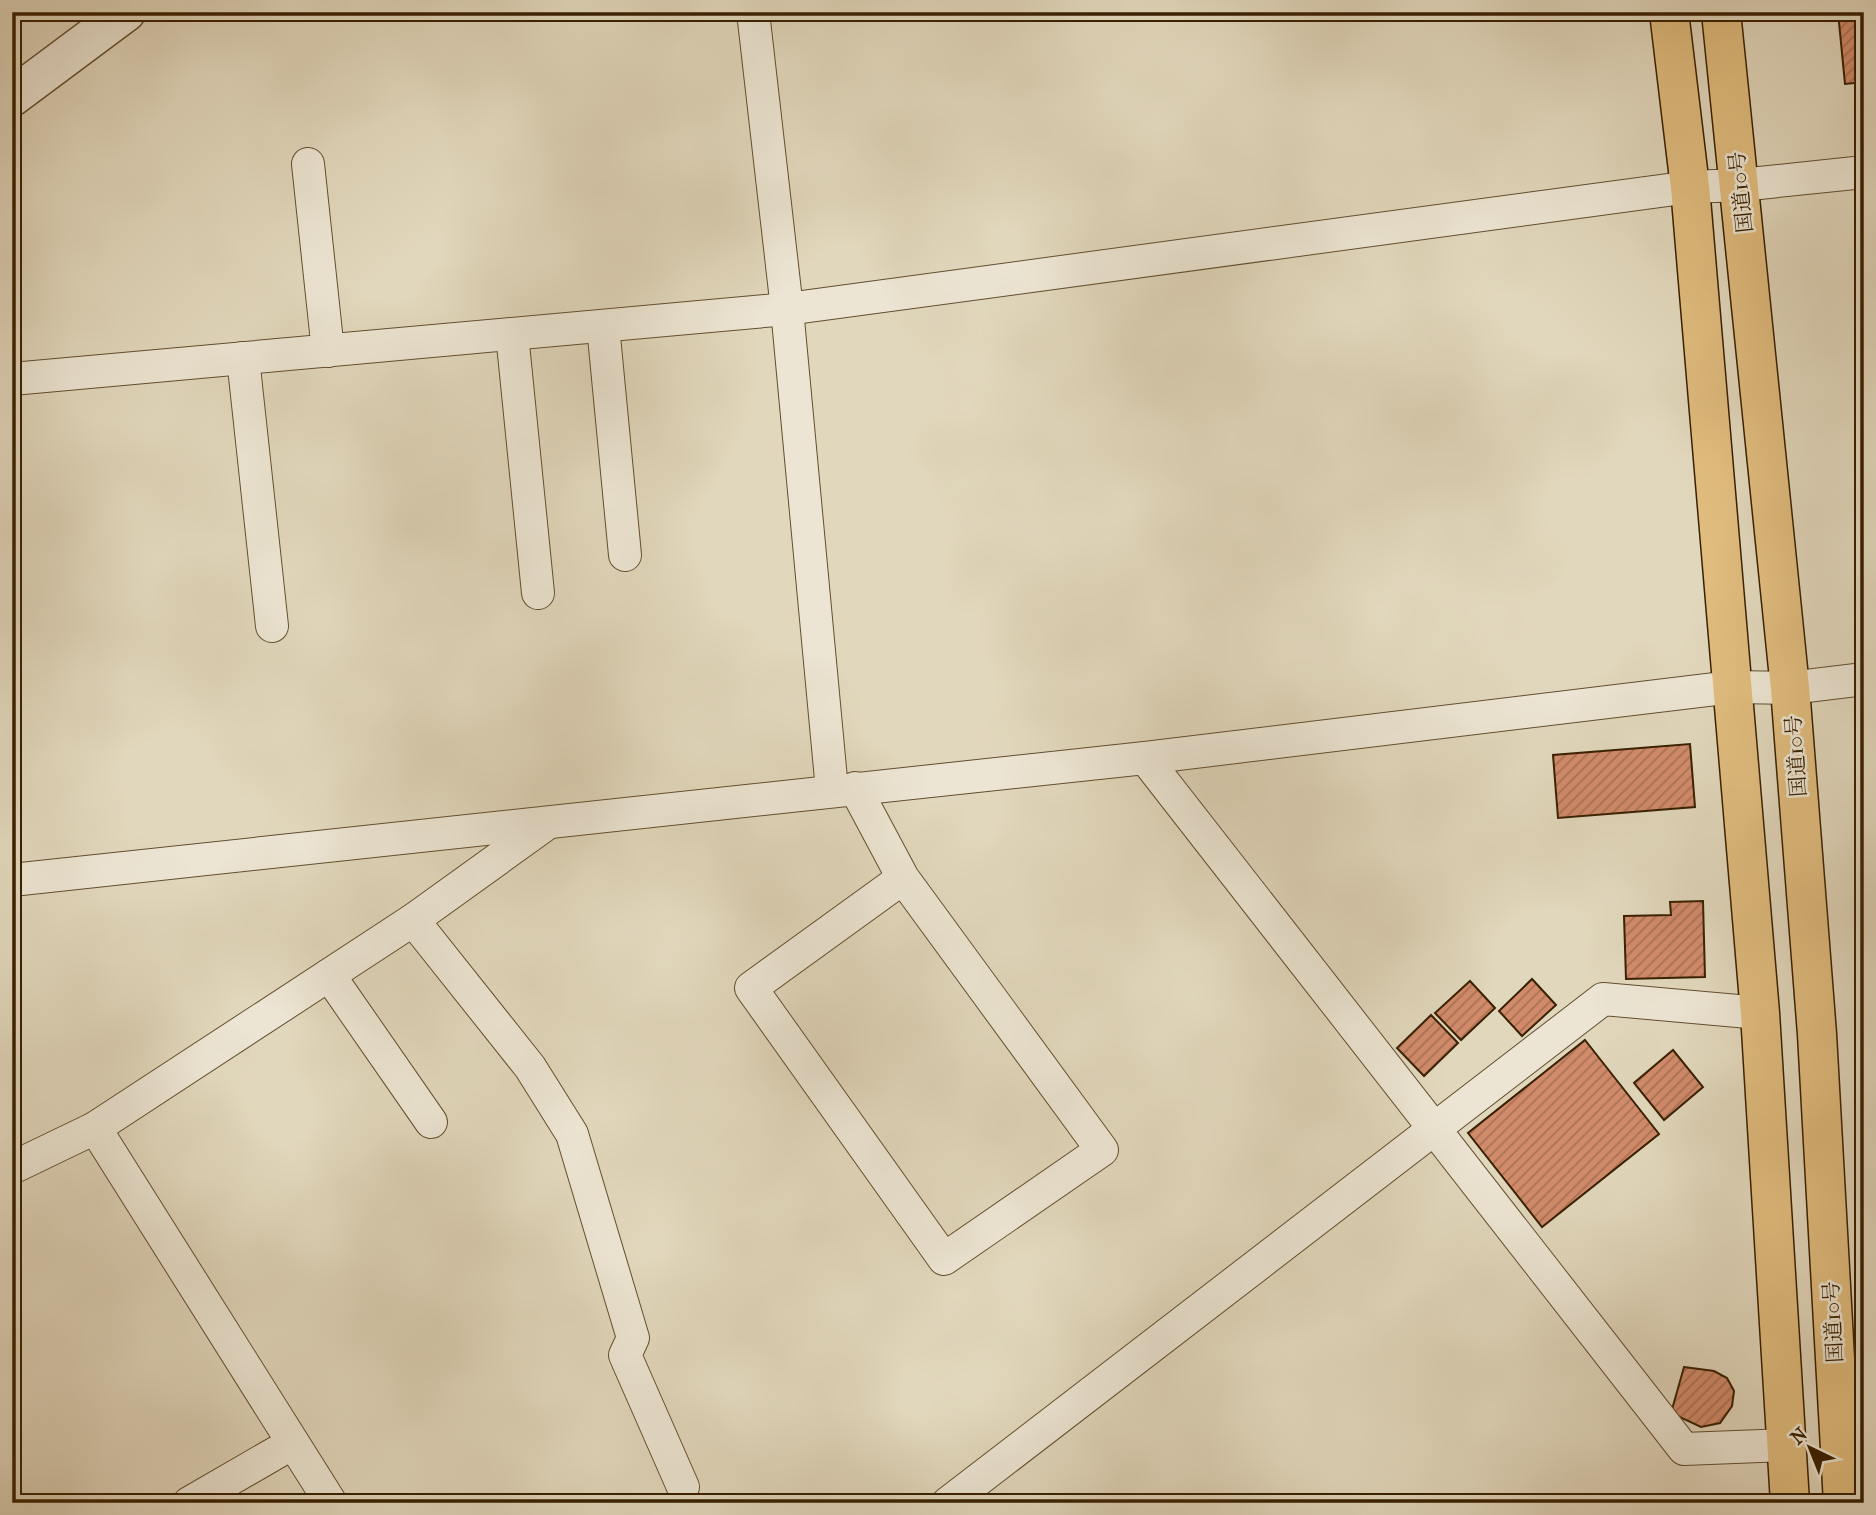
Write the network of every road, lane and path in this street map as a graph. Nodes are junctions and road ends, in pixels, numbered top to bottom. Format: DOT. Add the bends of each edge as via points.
graph roads {
  1 [pos="126,12"];
  2 [pos="752,12"];
  3 [pos="1670,12"];
  4 [pos="1721,12"];
  5 [pos="12,97"];
  6 [pos="308,164"];
  7 [pos="1864,172"];
  8 [pos="1740,185"];
  9 [pos="1690,187"];
  10 [pos="787,309"];
  11 [pos="603,326"];
  12 [pos="512,334"];
  13 [pos="328,351"];
  14 [pos="243,358"];
  15 [pos="12,379"];
  16 [pos="625,555"];
  17 [pos="538,593"];
  18 [pos="272,626"];
  19 [pos="1864,680"];
  20 [pos="1732,687"];
  21 [pos="1790,688"];
  22 [pos="1145,758"];
  23 [pos="844,789"];
  24 [pos="546,824"];
  25 [pos="903,878"];
  26 [pos="12,880"];
  27 [pos="413,920"];
  28 [pos="329,975"];
  29 [pos="1760,1013"];
  30 [pos="1817,1034"];
  31 [pos="432,1122"];
  32 [pos="95,1128"];
  33 [pos="1437,1129"];
  34 [pos="12,1168"];
  35 [pos="1864,1386"];
  36 [pos="293,1443"];
  37 [pos="1789,1445"];
  38 [pos="683,1487"];
  39 [pos="1864,1499"];
  40 [pos="189,1503"];
  41 [pos="331,1503"];
  42 [pos="948,1503"];
  43 [pos="1790,1503"];
  44 [pos="1843,1503"];
  45 [pos="1858,1503"];
  1 -- 5 [label="street"];
  2 -- 10 [label="street"];
  3 -- 9 [label="highway"];
  4 -- 8 [label="highway, 国道10号"];
  6 -- 13 [label="street"];
  7 -- 8 [label="street"];
  8 -- 9 [label="street"];
  8 -- 21 [label="highway, 国道10号"];
  9 -- 10 [label="street"];
  9 -- 20 [label="highway"];
  10 -- 11 [label="street"];
  10 -- 23 [label="street"];
  11 -- 12 [label="street"];
  11 -- 16 [label="street"];
  12 -- 13 [label="street"];
  12 -- 17 [label="street"];
  13 -- 14 [label="street"];
  14 -- 15 [label="street"];
  14 -- 18 [label="street"];
  19 -- 21 [label="street"];
  20 -- 21 [label="street"];
  20 -- 22 [label="street"];
  20 -- 29 [label="highway"];
  21 -- 30 [label="highway, 国道10号"];
  22 -- 23 [label="street"];
  22 -- 33 [label="street"];
  23 -- 24 [label="street"];
  23 -- 25 [label="street"];
  24 -- 26 [label="street"];
  24 -- 27 [label="street"];
  25 -- 25 [label="street" via="1102,1150 944,1259 751,988"];
  27 -- 28 [label="street"];
  27 -- 38 [label="street" via="530,1067 572,1134 633,1338 625,1355"];
  28 -- 31 [label="street"];
  28 -- 32 [label="street"];
  29 -- 33 [label="street" via="1603,999"];
  29 -- 37 [label="highway"];
  30 -- 35 [label="highway" via="1849,1348"];
  30 -- 44 [label="highway, 国道10号"];
  32 -- 34 [label="street"];
  32 -- 36 [label="street"];
  33 -- 37 [label="street" via="1684,1449"];
  33 -- 42 [label="street"];
  36 -- 40 [label="street"];
  36 -- 41 [label="street"];
  37 -- 43 [label="highway"];
  39 -- 45 [label="street"];
}
